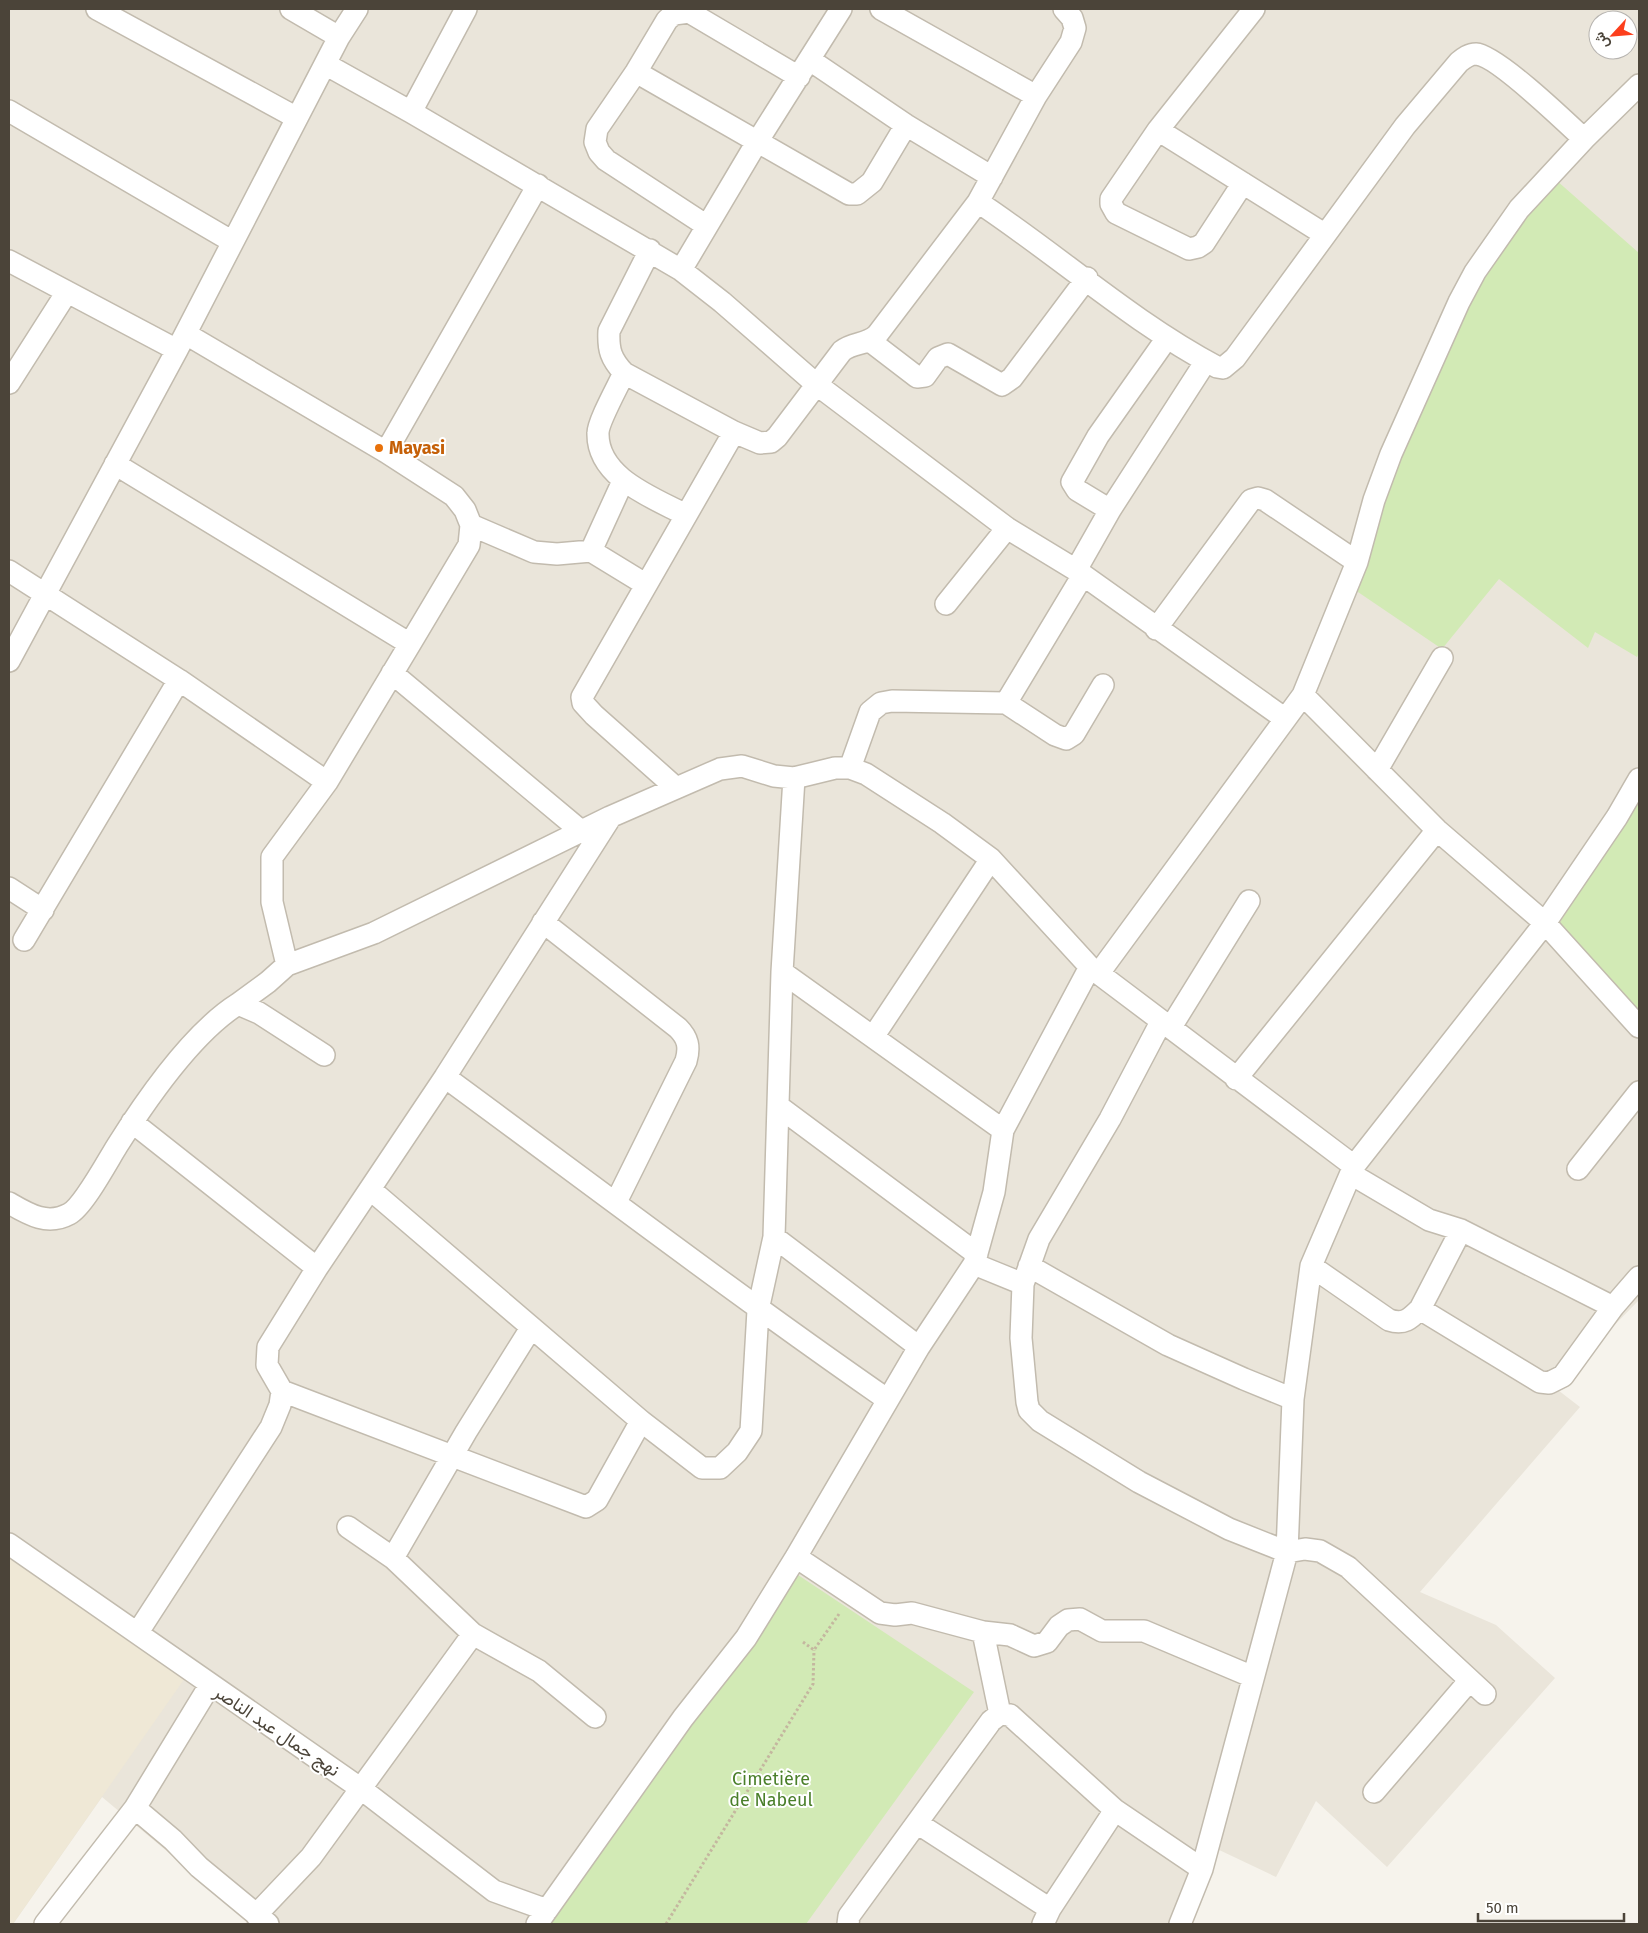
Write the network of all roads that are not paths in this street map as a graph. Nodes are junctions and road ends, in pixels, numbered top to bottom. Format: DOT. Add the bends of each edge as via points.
graph roads {
  1 [pos="96,9"];
  2 [pos="292,9"];
  3 [pos="357,9"];
  4 [pos="466,9"];
  5 [pos="841,9"];
  6 [pos="881,9"];
  7 [pos="1064,9"];
  8 [pos="1254,9"];
  9 [pos="339,37"];
  10 [pos="325,64"];
  11 [pos="804,69"];
  12 [pos="636,72"];
  13 [pos="1639,86"];
  14 [pos="1036,96"];
  15 [pos="9,111"];
  16 [pos="411,112"];
  17 [pos="297,118"];
  18 [pos="906,125"];
  19 [pos="1158,130"];
  20 [pos="1584,139"];
  21 [pos="756,142"];
  22 [pos="992,177"];
  23 [pos="1243,183"];
  24 [pos="538,185"];
  25 [pos="978,202"];
  26 [pos="707,226"];
  27 [pos="1324,234"];
  28 [pos="233,242"];
  29 [pos="650,250"];
  30 [pos="9,261"];
  31 [pos="681,270"];
  32 [pos="1086,278"];
  33 [pos="67,292"];
  34 [pos="1167,338"];
  35 [pos="870,341"];
  36 [pos="181,342"];
  37 [pos="1206,362"];
  38 [pos="624,373"];
  39 [pos="9,383"];
  40 [pos="816,384"];
  41 [pos="734,432"];
  42 [pos="386,452"];
  43 [pos="115,464"];
  44 [pos="624,481"];
  45 [pos="1110,510"];
  46 [pos="686,515"];
  47 [pos="471,525"];
  48 [pos="1007,528"];
  49 [pos="591,551"];
  50 [pos="1357,562"];
  51 [pos="9,571"];
  52 [pos="1079,572"];
  53 [pos="645,584"];
  54 [pos="45,594"];
  55 [pos="946,604"];
  56 [pos="1156,629"];
  57 [pos="410,644"];
  58 [pos="1442,658"];
  59 [pos="9,661"];
  60 [pos="392,673"];
  61 [pos="179,680"];
  62 [pos="1103,685"];
  63 [pos="1302,695"];
  64 [pos="1006,703"];
  65 [pos="1284,718"];
  66 [pos="850,768"];
  67 [pos="1377,770"];
  68 [pos="794,778"];
  69 [pos="1639,779"];
  70 [pos="327,782"];
  71 [pos="675,787"];
  72 [pos="610,817"];
  73 [pos="1437,830"];
  74 [pos="581,832"];
  75 [pos="991,859"];
  76 [pos="9,888"];
  77 [pos="1249,901"];
  78 [pos="43,910"];
  79 [pos="543,922"];
  80 [pos="1545,924"];
  81 [pos="24,940"];
  82 [pos="287,964"];
  83 [pos="1094,970"];
  84 [pos="782,972"];
  85 [pos="238,1004"];
  86 [pos="1166,1024"];
  87 [pos="1639,1027"];
  88 [pos="873,1037"];
  89 [pos="324,1055"];
  90 [pos="445,1077"];
  91 [pos="1236,1078"];
  92 [pos="1639,1092"];
  93 [pos="778,1106"];
  94 [pos="132,1122"];
  95 [pos="1003,1130"];
  96 [pos="1578,1169"];
  97 [pos="1352,1170"];
  98 [pos="371,1190"];
  99 [pos="616,1202"];
  100 [pos="9,1203"];
  101 [pos="1462,1230"];
  102 [pos="774,1237"];
  103 [pos="976,1259"];
  104 [pos="1311,1266"];
  105 [pos="317,1268"];
  106 [pos="1026,1275"];
  107 [pos="1639,1277"];
  108 [pos="1613,1307"];
  109 [pos="1420,1309"];
  110 [pos="758,1310"];
  111 [pos="531,1328"];
  112 [pos="919,1347"];
  113 [pos="282,1391"];
  114 [pos="1293,1399"];
  115 [pos="888,1400"];
  116 [pos="641,1421"];
  117 [pos="453,1454"];
  118 [pos="348,1527"];
  119 [pos="9,1544"];
  120 [pos="1287,1552"];
  121 [pos="796,1557"];
  122 [pos="393,1558"];
  123 [pos="138,1632"];
  124 [pos="983,1632"];
  125 [pos="473,1634"];
  126 [pos="1253,1677"];
  127 [pos="210,1686"];
  128 [pos="1000,1714"];
  129 [pos="595,1718"];
  130 [pos="360,1788"];
  131 [pos="1374,1792"];
  132 [pos="135,1808"];
  133 [pos="1115,1810"];
  134 [pos="917,1823"];
  135 [pos="1202,1870"];
  136 [pos="542,1917"];
  137 [pos="1047,1917"];
  138 [pos="262,1920"];
  139 [pos="45,1924"];
  140 [pos="848,1924"];
  141 [pos="1180,1924"];
  1 -- 17 [label="street"];
  2 -- 9 [label="street"];
  3 -- 9 [label="street"];
  4 -- 16 [label="street"];
  5 -- 11 [label="street"];
  6 -- 14 [label="street"];
  7 -- 14 [label="street" via="1075,28 1071,42"];
  8 -- 19 [label="street"];
  9 -- 10 [label="street"];
  10 -- 16 [label="street"];
  10 -- 17 [label="street"];
  11 -- 12 [label="street" via="689,12 674,14 667,20"];
  11 -- 18 [label="street"];
  11 -- 21 [label="street"];
  12 -- 21 [label="street"];
  12 -- 26 [label="street" via="598,129 595,142 599,152 606,160"];
  13 -- 20 [label="street"];
  14 -- 22 [label="street"];
  15 -- 28 [label="street"];
  16 -- 24 [label="street"];
  17 -- 28 [label="street"];
  18 -- 21 [label="street" via="872,182 857,194 849,194"];
  18 -- 22 [label="street"];
  19 -- 23 [label="street"];
  19 -- 23 [label="street" via="1111,199 1116,214 1189,249 1198,247"];
  20 -- 27 [label="street" via="1528,88 1488,59 1476,54 1468,56 1459,62 1405,126"];
  20 -- 50 [label="street" via="1519,209 1475,272 1391,454"];
  21 -- 26 [label="street"];
  22 -- 25 [label="street"];
  23 -- 27 [label="street"];
  24 -- 29 [label="street"];
  24 -- 42 [label="street"];
  25 -- 32 [label="street"];
  25 -- 35 [label="street"];
  26 -- 31 [label="street"];
  27 -- 37 [label="street" via="1229,365 1223,368"];
  28 -- 36 [label="street"];
  29 -- 31 [label="street"];
  29 -- 38 [label="street" via="609,331 612,361"];
  30 -- 33 [label="street"];
  31 -- 40 [label="street"];
  32 -- 34 [label="street"];
  32 -- 35 [label="street" via="1012,378 1002,385 948,354 938,358 926,376 917,377"];
  33 -- 36 [label="street"];
  33 -- 39 [label="street"];
  34 -- 37 [label="street"];
  34 -- 45 [label="street" via="1098,436 1072,482 1076,490"];
  35 -- 40 [label="street" via="849,345"];
  36 -- 42 [label="street"];
  36 -- 43 [label="street"];
  37 -- 45 [label="street"];
  38 -- 41 [label="street"];
  38 -- 44 [label="street" via="598,431 605,459"];
  40 -- 41 [label="street" via="771,442 760,443"];
  40 -- 48 [label="street"];
  41 -- 46 [label="street"];
  42 -- 47 [label="street" via="454,496"];
  43 -- 54 [label="street"];
  43 -- 57 [label="street"];
  44 -- 46 [label="street"];
  44 -- 49 [label="street"];
  45 -- 52 [label="street"];
  46 -- 53 [label="street"];
  47 -- 49 [label="street" via="534,552"];
  47 -- 57 [label="street" via="468,545"];
  48 -- 52 [label="street"];
  48 -- 55 [label="street"];
  49 -- 53 [label="street"];
  50 -- 56 [label="street" via="1265,500 1251,500"];
  50 -- 63 [label="street"];
  51 -- 54 [label="street"];
  52 -- 56 [label="street"];
  52 -- 64 [label="street"];
  53 -- 71 [label="street" via="582,697 594,715"];
  54 -- 59 [label="street"];
  54 -- 61 [label="street"];
  56 -- 65 [label="street"];
  57 -- 60 [label="street"];
  58 -- 67 [label="street"];
  60 -- 70 [label="street"];
  60 -- 74 [label="street"];
  61 -- 70 [label="street"];
  61 -- 78 [label="street"];
  62 -- 64 [label="street" via="1074,734 1066,739 1055,736"];
  63 -- 65 [label="street"];
  63 -- 67 [label="street"];
  64 -- 66 [label="street" via="881,703 870,712"];
  65 -- 83 [label="street"];
  66 -- 68 [label="street" via="835,768"];
  66 -- 75 [label="street" via="866,774 942,823"];
  67 -- 73 [label="street"];
  68 -- 71 [label="street" via="731,766"];
  68 -- 84 [label="street"];
  69 -- 80 [label="street"];
  70 -- 82 [label="street" via="272,857 272,902"];
  71 -- 72 [label="street"];
  72 -- 74 [label="street"];
  72 -- 79 [label="street"];
  73 -- 80 [label="street"];
  73 -- 91 [label="street"];
  74 -- 82 [label="street" via="374,933"];
  75 -- 83 [label="street"];
  75 -- 88 [label="street"];
  76 -- 78 [label="street"];
  77 -- 86 [label="street"];
  78 -- 81 [label="street"];
  79 -- 90 [label="street"];
  79 -- 99 [label="street" via="678,1028 688,1044 686,1061"];
  80 -- 87 [label="street"];
  80 -- 97 [label="street"];
  82 -- 85 [label="street"];
  83 -- 86 [label="street"];
  83 -- 95 [label="street"];
  84 -- 88 [label="street"];
  84 -- 93 [label="street"];
  85 -- 89 [label="street" via="259,1013"];
  85 -- 94 [label="street" via="197,1041"];
  86 -- 91 [label="street"];
  86 -- 106 [label="street" via="1039,1239"];
  88 -- 95 [label="street"];
  90 -- 98 [label="street"];
  90 -- 99 [label="street"];
  91 -- 97 [label="street"];
  92 -- 96 [label="street"];
  93 -- 102 [label="street"];
  93 -- 103 [label="street"];
  94 -- 100 [label="street" via="70,1214 47,1220"];
  94 -- 105 [label="street"];
  95 -- 103 [label="street" via="994,1192"];
  97 -- 101 [label="street" via="1429,1220"];
  97 -- 104 [label="street"];
  98 -- 105 [label="street"];
  98 -- 111 [label="street"];
  99 -- 110 [label="street"];
  101 -- 108 [label="street"];
  101 -- 109 [label="street"];
  102 -- 110 [label="street"];
  102 -- 112 [label="street"];
  103 -- 106 [label="street"];
  103 -- 112 [label="street"];
  104 -- 109 [label="street" via="1389,1320 1406,1321"];
  104 -- 114 [label="street"];
  105 -- 113 [label="street" via="268,1347 267,1365"];
  106 -- 114 [label="street" via="1168,1344"];
  106 -- 120 [label="street" via="1021,1338 1026,1402 1034,1415 1186,1508"];
  107 -- 108 [label="street"];
  108 -- 109 [label="street" via="1563,1376 1549,1383 1540,1382"];
  110 -- 115 [label="street"];
  110 -- 116 [label="street" via="751,1430 720,1468 702,1468"];
  111 -- 116 [label="street"];
  111 -- 117 [label="street"];
  112 -- 115 [label="street"];
  113 -- 117 [label="street"];
  113 -- 123 [label="street" via="271,1427"];
  114 -- 120 [label="street"];
  115 -- 121 [label="street"];
  116 -- 117 [label="street" via="597,1500 586,1507"];
  117 -- 122 [label="street"];
  118 -- 122 [label="street"];
  119 -- 123 [label="street, نهج جمال عبد الناصر"];
  120 -- 126 [label="street"];
  120 -- 131 [label="street" via="1320,1551 1348,1566 1478,1687"];
  121 -- 124 [label="street" via="880,1613 912,1613"];
  121 -- 136 [label="street" via="746,1638 683,1718"];
  122 -- 125 [label="street"];
  123 -- 127 [label="street, نهج جمال عبد الناصر"];
  124 -- 126 [label="street" via="1010,1635 1034,1646 1047,1642 1068,1620 1080,1619 1102,1631 1144,1631"];
  124 -- 128 [label="street"];
  125 -- 129 [label="street" via="538,1672"];
  125 -- 130 [label="street"];
  126 -- 135 [label="street"];
  127 -- 130 [label="street, نهج جمال عبد الناصر"];
  127 -- 132 [label="street"];
  128 -- 133 [label="street" via="1010,1715"];
  128 -- 134 [label="street" via="991,1721"];
  130 -- 136 [label="street, نهج جمال عبد الناصر" via="494,1891"];
  130 -- 138 [label="street" via="312,1857"];
  132 -- 138 [label="street"];
  132 -- 139 [label="street"];
  133 -- 135 [label="street"];
  133 -- 137 [label="street"];
  134 -- 137 [label="street"];
  134 -- 140 [label="street" via="849,1916"];
  135 -- 141 [label="street"];
}
